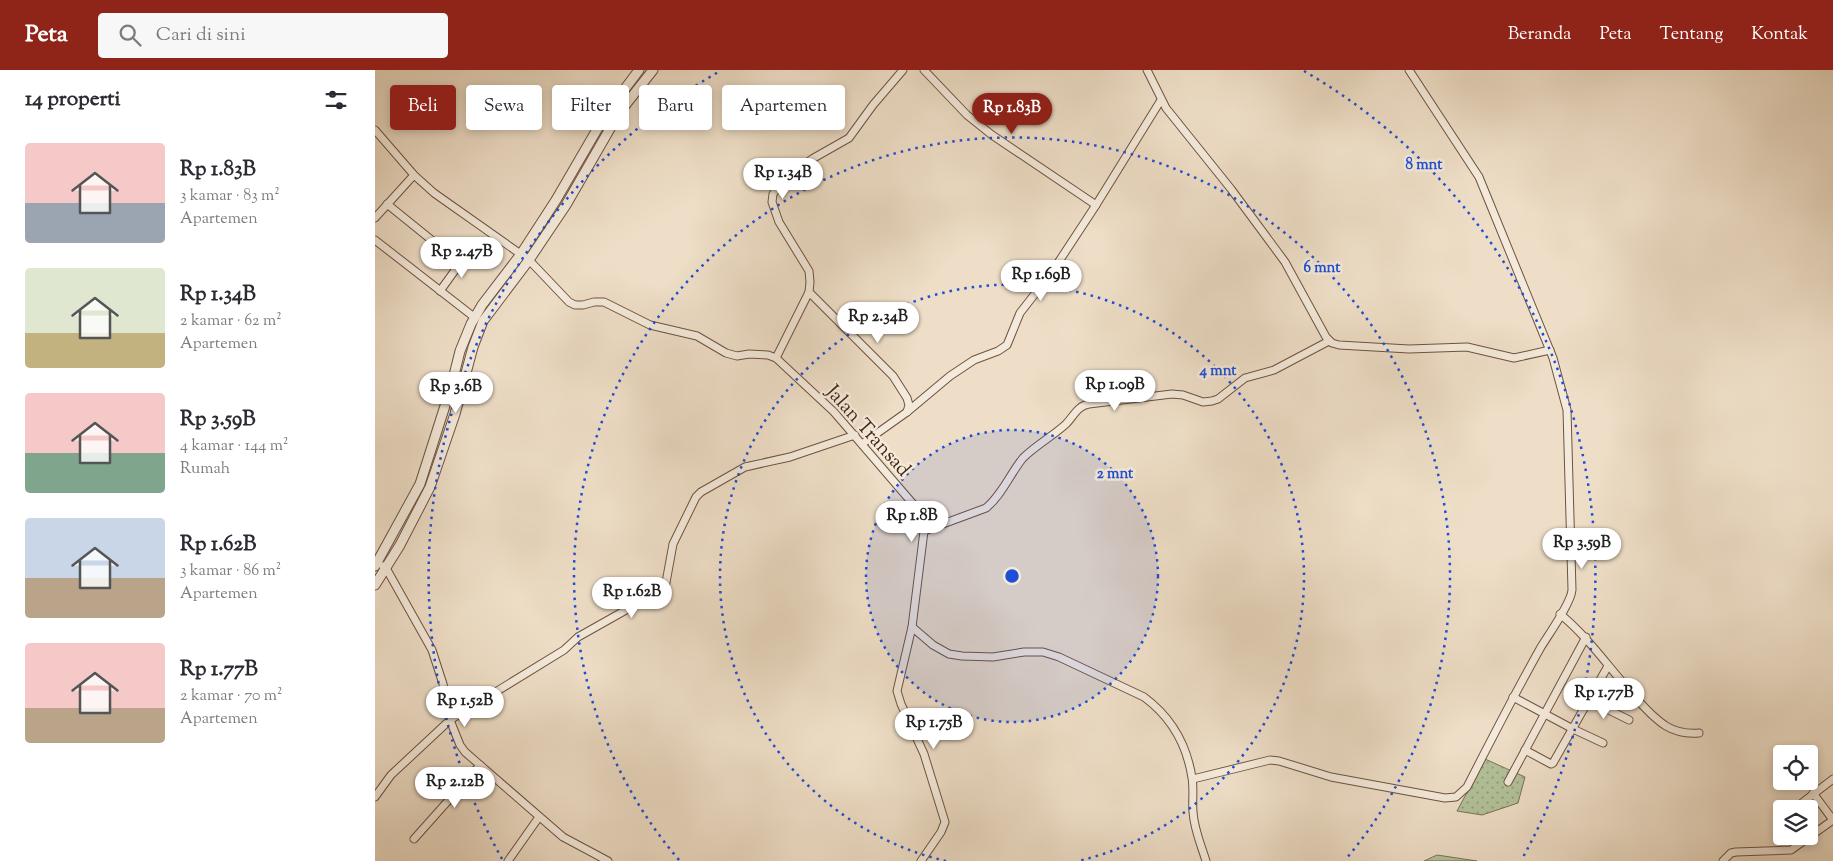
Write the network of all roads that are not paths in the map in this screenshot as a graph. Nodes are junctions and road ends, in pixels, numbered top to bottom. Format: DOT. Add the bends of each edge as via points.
graph roads {
  1 [pos="639,70"];
  2 [pos="653,70"];
  3 [pos="903,70"];
  4 [pos="924,70"];
  5 [pos="1147,70"];
  6 [pos="1409,70"];
  7 [pos="1161,100"];
  8 [pos="375,130"];
  9 [pos="414,175"];
  10 [pos="387,204"];
  11 [pos="1096,205"];
  12 [pos="375,218"];
  13 [pos="375,240"];
  14 [pos="521,254"];
  15 [pos="466,255"];
  16 [pos="529,260"];
  17 [pos="460,263"];
  18 [pos="441,291"];
  19 [pos="809,292"];
  20 [pos="474,317"];
  21 [pos="1329,341"];
  22 [pos="1550,350"];
  23 [pos="776,358"];
  24 [pos="907,412"];
  25 [pos="855,435"];
  26 [pos="862,444"];
  27 [pos="431,454"];
  28 [pos="440,458"];
  29 [pos="925,530"];
  30 [pos="376,564"];
  31 [pos="386,568"];
  32 [pos="375,585"];
  33 [pos="1561,614"];
  34 [pos="912,627"];
  35 [pos="1585,637"];
  36 [pos="1608,666"];
  37 [pos="1513,697"];
  38 [pos="1589,700"];
  39 [pos="1544,713"];
  40 [pos="450,720"];
  41 [pos="1629,720"];
  42 [pos="1573,729"];
  43 [pos="1699,733"];
  44 [pos="1603,743"];
  45 [pos="1525,750"];
  46 [pos="479,765"];
  47 [pos="1193,779"];
  48 [pos="1833,779"];
  49 [pos="1508,782"];
  50 [pos="1813,793"];
  51 [pos="375,797"];
  52 [pos="1805,800"];
  53 [pos="539,817"];
  54 [pos="1833,820"];
  55 [pos="1818,831"];
  56 [pos="414,839"];
  57 [pos="1797,845"];
  58 [pos="508,861"];
  59 [pos="608,861"];
  60 [pos="921,861"];
  61 [pos="1206,861"];
  62 [pos="1723,861"];
  1 -- 14 [label="street" via="606,114"];
  2 -- 16 [label="street" via="619,113 566,205"];
  3 -- 19 [label="street" via="849,138 812,159 780,184 773,194 772,202 779,222 809,271"];
  4 -- 11 [label="street" via="973,120"];
  5 -- 7 [label="street"];
  6 -- 22 [label="street" via="1479,177"];
  7 -- 11 [label="street"];
  7 -- 21 [label="street" via="1285,262"];
  8 -- 9 [label="street"];
  9 -- 10 [label="street"];
  9 -- 14 [label="street" via="434,193"];
  10 -- 12 [label="street"];
  10 -- 17 [label="street"];
  11 -- 24 [label="street" via="1052,272 1020,312 1007,345 974,360"];
  13 -- 18 [label="street"];
  14 -- 16 [label="street"];
  14 -- 20 [label="street"];
  15 -- 17 [label="street"];
  16 -- 23 [label="street" via="575,305 604,302 650,325 697,336 726,353"];
  16 -- 28 [label="street" via="483,321"];
  17 -- 18 [label="street"];
  18 -- 20 [label="street"];
  19 -- 23 [label="street"];
  19 -- 24 [label="street" via="893,376 907,398"];
  20 -- 27 [label="street" via="460,351"];
  21 -- 22 [label="street" via="1339,345 1409,349 1467,347 1514,358"];
  21 -- 29 [label="street" via="1274,370 1245,378 1213,401 1203,402 1171,394 1080,407 1065,424 1031,450 986,508"];
  22 -- 33 [label="street" via="1567,410 1572,590 1571,600"];
  23 -- 25 [label="street, Jalan Transad"];
  24 -- 26 [label="street"];
  25 -- 26 [label="street, Jalan Transad"];
  25 -- 40 [label="street" via="790,457 745,467 701,492 674,541 665,588 578,637 564,650"];
  26 -- 29 [label="street, Jalan Transad" via="920,512"];
  27 -- 28 [label="street"];
  27 -- 30 [label="street" via="420,484"];
  28 -- 31 [label="street" via="430,487"];
  29 -- 34 [label="street, Jalan Transad"];
  30 -- 31 [label="street"];
  31 -- 32 [label="street"];
  31 -- 40 [label="street" via="432,650"];
  33 -- 35 [label="street"];
  33 -- 37 [label="street"];
  34 -- 47 [label="street" via="933,646 949,654 993,657 1043,652 1144,697 1177,731"];
  34 -- 60 [label="street, Jalan Transad" via="897,691 924,754 945,822"];
  35 -- 36 [label="street"];
  35 -- 39 [label="street"];
  36 -- 38 [label="street"];
  36 -- 43 [label="street" via="1643,706 1665,725 1684,733"];
  37 -- 39 [label="street"];
  37 -- 47 [label="street" via="1467,786 1456,797 1445,798 1331,777 1270,760"];
  38 -- 41 [label="street"];
  38 -- 42 [label="street"];
  39 -- 42 [label="street"];
  39 -- 45 [label="street"];
  40 -- 46 [label="street" via="460,745"];
  40 -- 51 [label="street" via="393,773"];
  42 -- 44 [label="street"];
  42 -- 45 [label="street" via="1552,764"];
  45 -- 49 [label="street"];
  46 -- 53 [label="street"];
  46 -- 56 [label="street"];
  47 -- 61 [label="street" via="1193,814"];
  48 -- 50 [label="street"];
  50 -- 52 [label="street"];
  50 -- 54 [label="street"];
  53 -- 58 [label="street"];
  53 -- 59 [label="street" via="563,837"];
  54 -- 55 [label="street"];
  57 -- 62 [label="street" via="1788,851 1731,853"];
}
